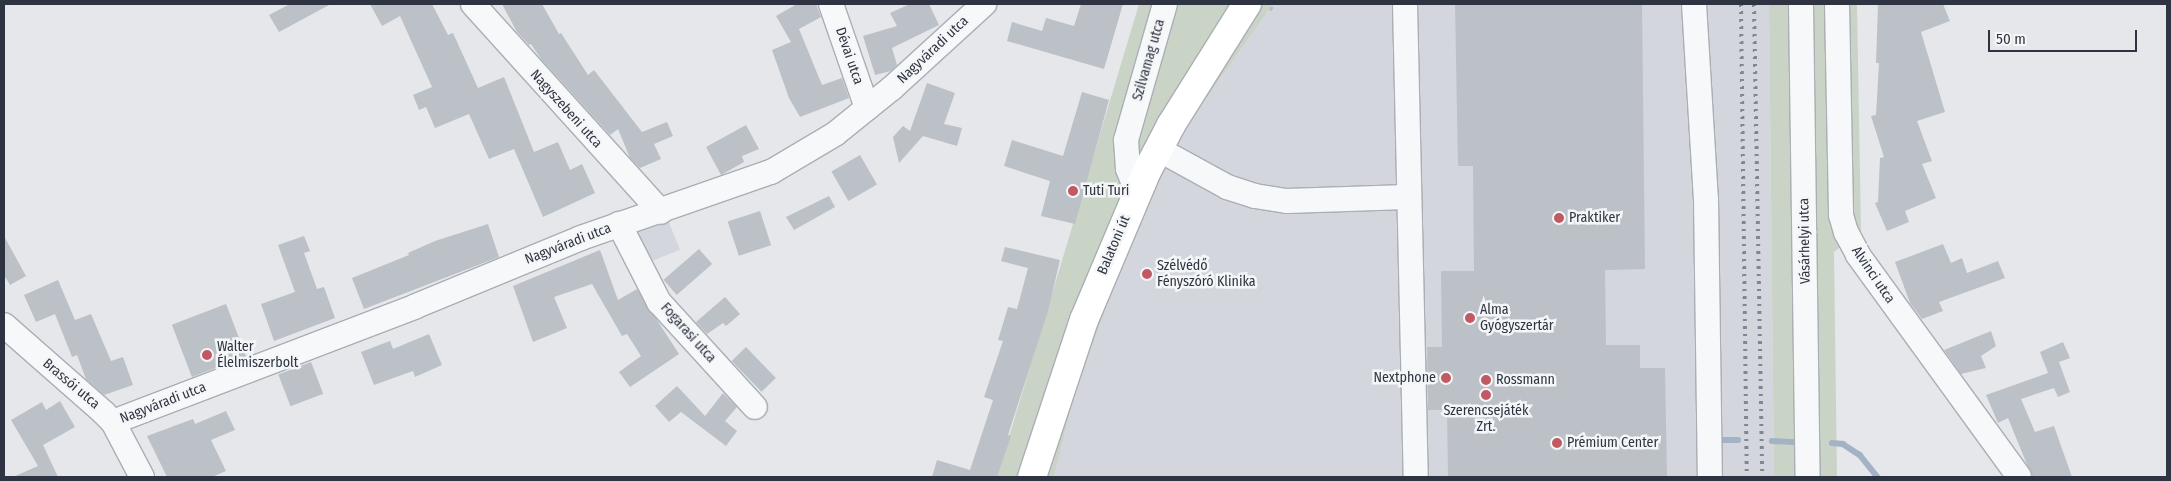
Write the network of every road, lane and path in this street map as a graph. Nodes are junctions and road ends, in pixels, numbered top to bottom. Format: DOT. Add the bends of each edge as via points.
graph roads {
  1 [pos="473,4"];
  2 [pos="832,4"];
  3 [pos="984,4"];
  4 [pos="1165,4"];
  5 [pos="1274,4"];
  6 [pos="1405,4"];
  7 [pos="1694,4"];
  8 [pos="1801,4"];
  9 [pos="1837,4"];
  10 [pos="1258,8"];
  11 [pos="867,108"];
  12 [pos="1147,171"];
  13 [pos="1407,197"];
  14 [pos="661,212"];
  15 [pos="1841,215"];
  16 [pos="1804,216"];
  17 [pos="619,224"];
  18 [pos="4,325"];
  19 [pos="755,407"];
  20 [pos="113,422"];
  21 [pos="142,477"];
  22 [pos="1032,477"];
  23 [pos="1416,477"];
  24 [pos="1710,477"];
  25 [pos="1808,477"];
  26 [pos="2019,477"];
  1 -- 14 [label="street, Nagyszebeni utca"];
  2 -- 11 [label="street, Dévai utca"];
  3 -- 11 [label="street, Nagyváradi utca"];
  4 -- 12 [label="street, Szilvamag utca" via="1125,149 1128,169"];
  5 -- 10 [label="path"];
  6 -- 13 [label="street"];
  7 -- 24 [label="street" via="1706,199"];
  8 -- 16 [label="street, Vásárhelyi utca"];
  9 -- 15 [label="street, Alvinci utca"];
  10 -- 12 [label="main road, Balatoni út"];
  11 -- 14 [label="street, Nagyváradi utca" via="828,139 771,172"];
  12 -- 13 [label="street" via="1287,201"];
  12 -- 22 [label="main road, Balatoni út" via="1084,320"];
  13 -- 23 [label="street"];
  14 -- 17 [label="street, Nagyváradi utca"];
  15 -- 16 [label="street"];
  15 -- 26 [label="street, Alvinci utca" via="1858,255"];
  16 -- 25 [label="street, Vásárhelyi utca"];
  17 -- 19 [label="street, Fogarasi utca" via="659,302"];
  17 -- 20 [label="street, Nagyváradi utca"];
  18 -- 20 [label="street, Brassói utca"];
  20 -- 21 [label="street, Brassói utca"];
}
